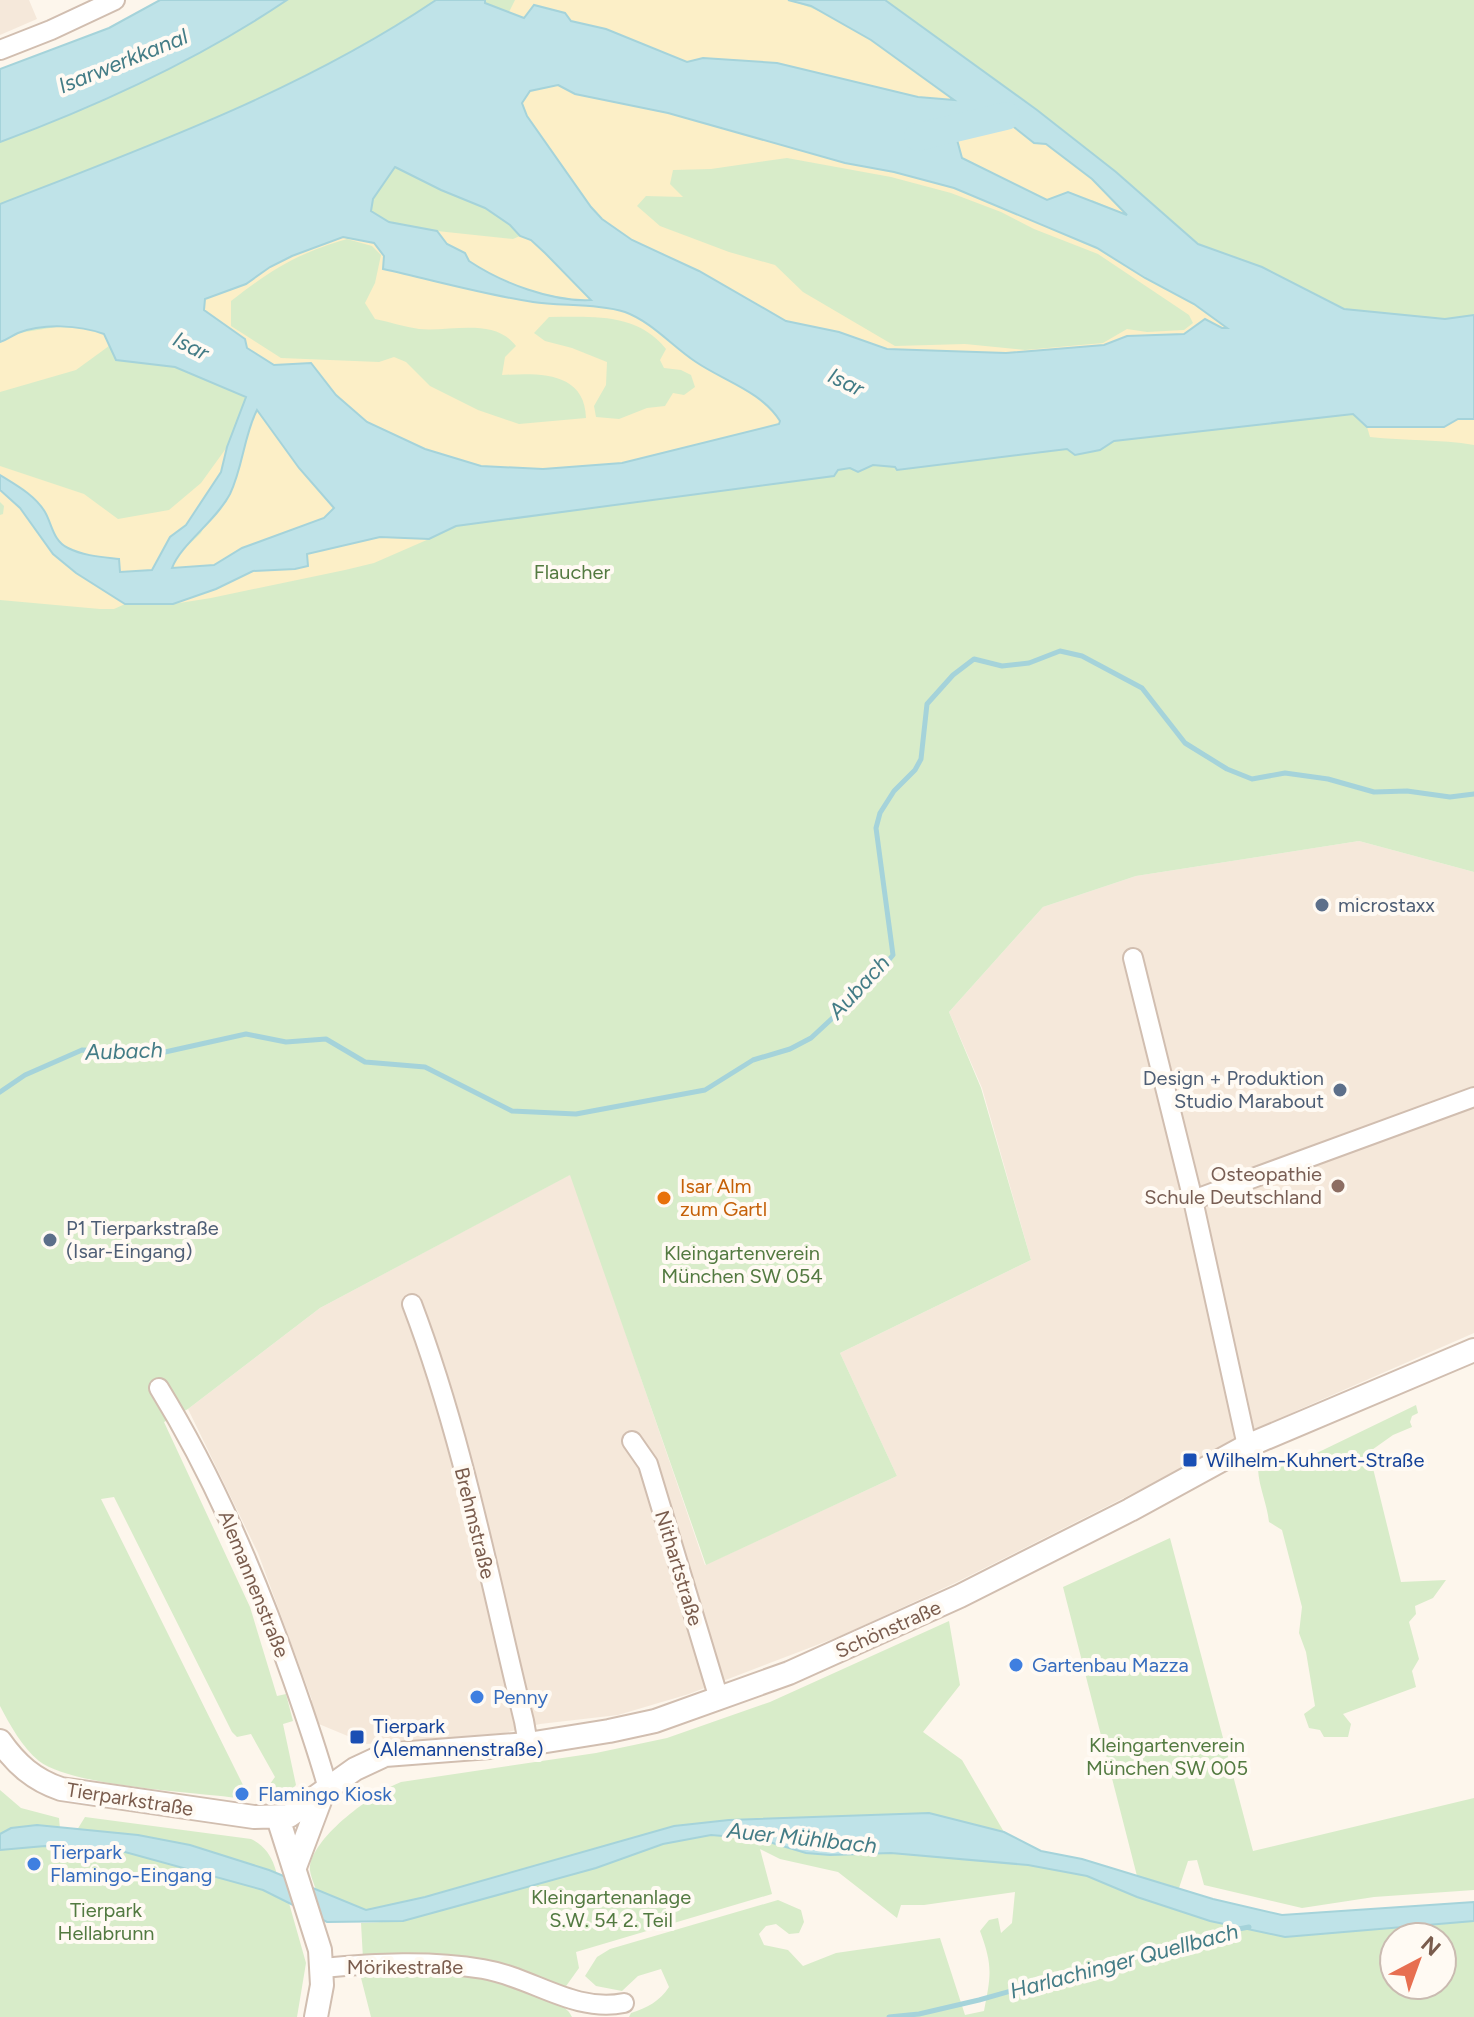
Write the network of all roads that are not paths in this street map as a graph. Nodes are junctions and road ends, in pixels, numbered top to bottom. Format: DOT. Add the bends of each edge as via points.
graph roads {
  1 [pos="115,0"];
  2 [pos="0,50"];
  3 [pos="1133,958"];
  4 [pos="1474,1097"];
  5 [pos="1193,1200"];
  6 [pos="412,1304"];
  7 [pos="1474,1350"];
  8 [pos="159,1388"];
  9 [pos="632,1441"];
  10 [pos="1247,1446"];
  11 [pos="719,1699"];
  12 [pos="0,1741"];
  13 [pos="528,1744"];
  14 [pos="328,1789"];
  15 [pos="278,1818"];
  16 [pos="297,1874"];
  17 [pos="322,1968"];
  18 [pos="624,2003"];
  19 [pos="579,2010"];
  20 [pos="316,2017"];
  1 -- 2 [label="street"];
  3 -- 5 [label="street"];
  4 -- 5 [label="street"];
  5 -- 10 [label="street"];
  6 -- 13 [label="street, Brehmstraße" via="433,1359"];
  7 -- 10 [label="street, Schönstraße"];
  8 -- 14 [label="street, Alemannenstraße" via="230,1522 268,1608"];
  9 -- 11 [label="street, Nithartstraße" via="648,1464"];
  10 -- 11 [label="street, Schönstraße" via="927,1612"];
  11 -- 13 [label="street, Schönstraße" via="655,1721"];
  12 -- 15 [label="street, Tierparkstraße" via="24,1769 61,1789"];
  13 -- 14 [label="street, Schönstraße" via="385,1755"];
  14 -- 15 [label="street, Schönstraße"];
  14 -- 16 [label="street"];
  15 -- 16 [label="street"];
  16 -- 17 [label="street"];
  17 -- 19 [label="street, Mörikestraße" via="394,1963 484,1969"];
  17 -- 20 [label="street"];
  18 -- 19 [label="street, Mörikestraße"];
}
